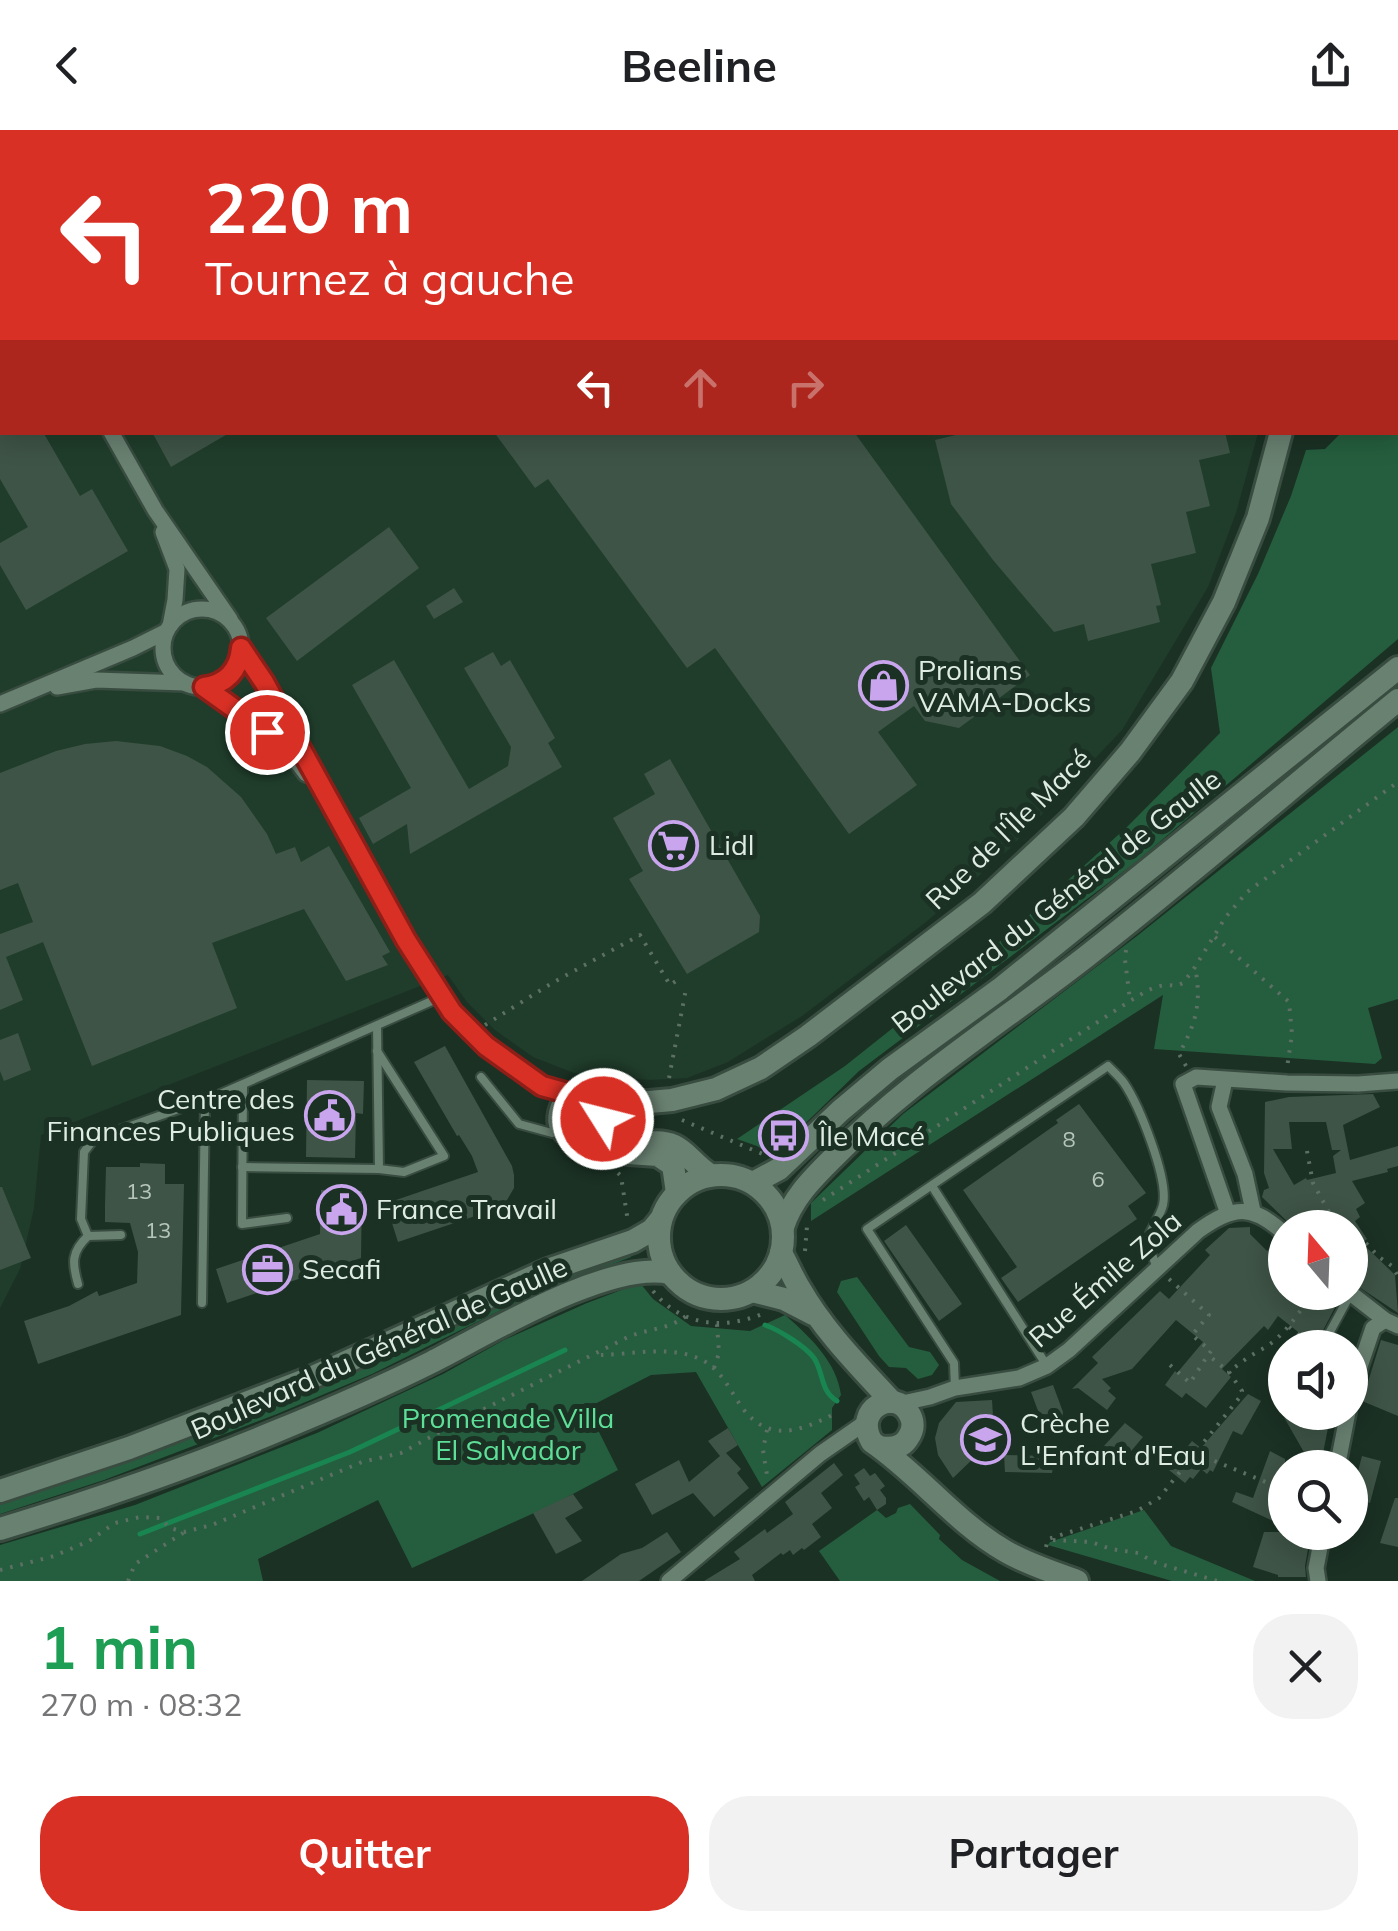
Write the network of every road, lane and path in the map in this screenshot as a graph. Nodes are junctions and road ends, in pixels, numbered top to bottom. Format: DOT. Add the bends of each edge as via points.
graph roads {
  1 [pos="113,435"];
  2 [pos="1280,435"];
  3 [pos="155,510"];
  4 [pos="232,623"];
  5 [pos="169,629"];
  6 [pos="241,648"];
  7 [pos="1398,668"];
  8 [pos="186,683"];
  9 [pos="204,687"];
  10 [pos="1398,700"];
  11 [pos="7,701"];
  12 [pos="1398,782"];
  13 [pos="344,830"];
  14 [pos="1214,936"];
  15 [pos="1196,967"];
  16 [pos="680,979"];
  17 [pos="686,990"];
  18 [pos="441,997"];
  19 [pos="377,1026"];
  20 [pos="497,1035"];
  21 [pos="377,1052"];
  22 [pos="481,1077"];
  23 [pos="1196,1078"];
  24 [pos="1225,1080"];
  25 [pos="1398,1081"];
  26 [pos="1287,1083"];
  27 [pos="242,1085"];
  28 [pos="542,1086"];
  29 [pos="205,1100"];
  30 [pos="672,1100"];
  31 [pos="599,1107"];
  32 [pos="568,1130"];
  33 [pos="1307,1151"];
  34 [pos="242,1166"];
  35 [pos="614,1167"];
  36 [pos="379,1169"];
  37 [pos="778,1170"];
  38 [pos="710,1176"];
  39 [pos="753,1183"];
  40 [pos="932,1186"];
  41 [pos="677,1193"];
  42 [pos="821,1202"];
  43 [pos="1254,1211"];
  44 [pos="1228,1214"];
  45 [pos="287,1218"];
  46 [pos="1268,1218"];
  47 [pos="661,1219"];
  48 [pos="783,1226"];
  49 [pos="121,1235"];
  50 [pos="88,1236"];
  51 [pos="633,1241"];
  52 [pos="781,1254"];
  53 [pos="1158,1268"];
  54 [pos="670,1272"];
  55 [pos="1398,1276"];
  56 [pos="78,1284"];
  57 [pos="752,1291"];
  58 [pos="784,1299"];
  59 [pos="202,1303"];
  60 [pos="1368,1306"];
  61 [pos="1302,1310"];
  62 [pos="819,1318"];
  63 [pos="1392,1323"];
  64 [pos="716,1324"];
  65 [pos="1289,1327"];
  66 [pos="1293,1330"];
  67 [pos="1368,1345"];
  68 [pos="596,1354"];
  69 [pos="1208,1355"];
  70 [pos="851,1358"];
  71 [pos="1170,1365"];
  72 [pos="1047,1366"];
  73 [pos="714,1368"];
  74 [pos="1229,1372"];
  75 [pos="955,1388"];
  76 [pos="838,1412"];
  77 [pos="902,1416"];
  78 [pos="766,1430"];
  79 [pos="871,1432"];
  80 [pos="1195,1453"];
  81 [pos="1268,1483"];
  82 [pos="930,1489"];
  83 [pos="0,1491"];
  84 [pos="770,1496"];
  85 [pos="0,1529"];
  86 [pos="184,1532"];
  87 [pos="1048,1540"];
  88 [pos="1320,1550"];
  89 [pos="1045,1552"];
  90 [pos="0,1570"];
  91 [pos="128,1581"];
  92 [pos="669,1581"];
  93 [pos="1077,1581"];
  94 [pos="1217,1581"];
  95 [pos="1318,1581"];
  1 -- 3 [label="street"];
  2 -- 30 [label="main road, Rue de l'Île Macé" via="1258,518 1182,681 1074,816 982,903 808,1036 739,1079"];
  3 -- 4 [label="street"];
  3 -- 5 [label="street" via="178,568"];
  4 -- 5 [label="street" via="198,609"];
  4 -- 6 [label="street"];
  5 -- 8 [label="street" via="167,664"];
  5 -- 11 [label="street"];
  6 -- 9 [label="street" via="230,675"];
  6 -- 13 [label="street, Rue de l'Île Macé"];
  7 -- 37 [label="main road, Boulevard du Général de Gaulle" via="1040,957 890,1069"];
  8 -- 9 [label="street"];
  8 -- 11 [label="street" via="96,680"];
  9 -- 13 [label="street, Rue de l'Île Macé" via="281,744"];
  10 -- 48 [label="main road, Boulevard du Général de Gaulle" via="1086,957 907,1090 817,1175"];
  12 -- 14 [label="path" via="1257,884"];
  13 -- 18 [label="street, Rue de l'Île Macé"];
  14 -- 15 [label="path"];
  14 -- 26 [label="path" via="1289,1002"];
  15 -- 23 [label="path" via="1198,1008 1178,1054"];
  15 -- 42 [label="path" via="1183,983 1152,988 1130,1001"];
  16 -- 20 [label="path" via="670,985 640,935 484,1026"];
  17 -- 30 [label="path" via="669,1078"];
  18 -- 19 [label="lane"];
  18 -- 28 [label="street, Rue de l'Île Macé" via="486,1046"];
  19 -- 21 [label="lane"];
  19 -- 27 [label="lane"];
  21 -- 36 [label="lane"];
  21 -- 36 [label="lane" via="444,1156 404,1172"];
  22 -- 32 [label="lane" via="519,1124"];
  23 -- 24 [label="street"];
  23 -- 44 [label="street" via="1183,1084"];
  24 -- 26 [label="street"];
  24 -- 43 [label="street" via="1219,1107"];
  25 -- 26 [label="street"];
  27 -- 29 [label="lane"];
  27 -- 34 [label="lane"];
  28 -- 31 [label="street, Rue de l'Île Macé"];
  28 -- 32 [label="street, Rue de l'Île Macé"];
  29 -- 50 [label="lane" via="94,1139 84,1152 82,1219"];
  29 -- 59 [label="lane"];
  30 -- 31 [label="main road, Rue de l'Île Macé"];
  30 -- 37 [label="path" via="682,1120 756,1150"];
  31 -- 32 [label="main road" via="596,1135"];
  31 -- 32 [label="main road" via="564,1104 560,1112"];
  31 -- 38 [label="main road" via="616,1135 636,1144 678,1146"];
  32 -- 41 [label="main road" via="629,1153 664,1157 673,1165"];
  33 -- 55 [label="path" via="1313,1183 1330,1214 1341,1217"];
  34 -- 36 [label="lane"];
  34 -- 45 [label="lane" via="242,1224"];
  35 -- 51 [label="path"];
  37 -- 39 [label="main road, Boulevard du Général de Gaulle"];
  38 -- 39 [label="main road"];
  38 -- 41 [label="main road"];
  39 -- 48 [label="main road" via="775,1205"];
  40 -- 53 [label="lane" via="1108,1066 1124,1082 1161,1172 1163,1207 1147,1241"];
  40 -- 72 [label="lane"];
  40 -- 75 [label="lane" via="867,1229 954,1362"];
  41 -- 47 [label="main road"];
  43 -- 44 [label="street, Rue Émile Zola"];
  43 -- 46 [label="street"];
  44 -- 53 [label="street, Rue Émile Zola"];
  47 -- 51 [label="main road, Boulevard du Général de Gaulle"];
  47 -- 54 [label="main road" via="660,1247"];
  48 -- 52 [label="main road"];
  49 -- 50 [label="lane"];
  50 -- 56 [label="lane" via="72,1263"];
  51 -- 83 [label="main road, Boulevard du Général de Gaulle" via="548,1270 260,1398"];
  52 -- 57 [label="main road"];
  52 -- 62 [label="main road"];
  53 -- 69 [label="path" via="1208,1316 1192,1334"];
  53 -- 72 [label="street, Rue Émile Zola"];
  54 -- 57 [label="main road" via="708,1297"];
  54 -- 85 [label="main road, Boulevard du Général de Gaulle" via="641,1271 592,1285 240,1446"];
  57 -- 58 [label="main road"];
  58 -- 62 [label="main road"];
  58 -- 64 [label="path" via="748,1320"];
  60 -- 63 [label="street"];
  61 -- 65 [label="path"];
  62 -- 70 [label="main road"];
  63 -- 67 [label="street" via="1374,1328"];
  64 -- 68 [label="path" via="686,1316"];
  64 -- 73 [label="path"];
  65 -- 66 [label="path"];
  65 -- 74 [label="path"];
  68 -- 73 [label="path" via="687,1353"];
  68 -- 86 [label="path" via="401,1454 362,1462"];
  69 -- 71 [label="path" via="1190,1383"];
  69 -- 74 [label="path"];
  70 -- 77 [label="main road"];
  70 -- 79 [label="main road"];
  72 -- 75 [label="street, Rue Émile Zola" via="1019,1378"];
  73 -- 78 [label="path"];
  74 -- 80 [label="path" via="1240,1397"];
  75 -- 77 [label="street, Rue Émile Zola"];
  76 -- 78 [label="path" via="792,1430"];
  77 -- 79 [label="main road" via="879,1404 870,1411"];
  77 -- 79 [label="main road" via="900,1446 890,1449"];
  77 -- 82 [label="main road"];
  78 -- 84 [label="path"];
  79 -- 82 [label="main road"];
  79 -- 84 [label="street" via="842,1439"];
  80 -- 81 [label="path"];
  80 -- 87 [label="path" via="1159,1498 1137,1512"];
  82 -- 93 [label="main road" via="1004,1551"];
  84 -- 92 [label="street"];
  86 -- 90 [label="path" via="160,1518 140,1517 54,1556"];
  86 -- 91 [label="path" via="135,1564"];
  87 -- 89 [label="path"];
  87 -- 94 [label="path" via="1138,1553"];
  88 -- 95 [label="street"];
}
